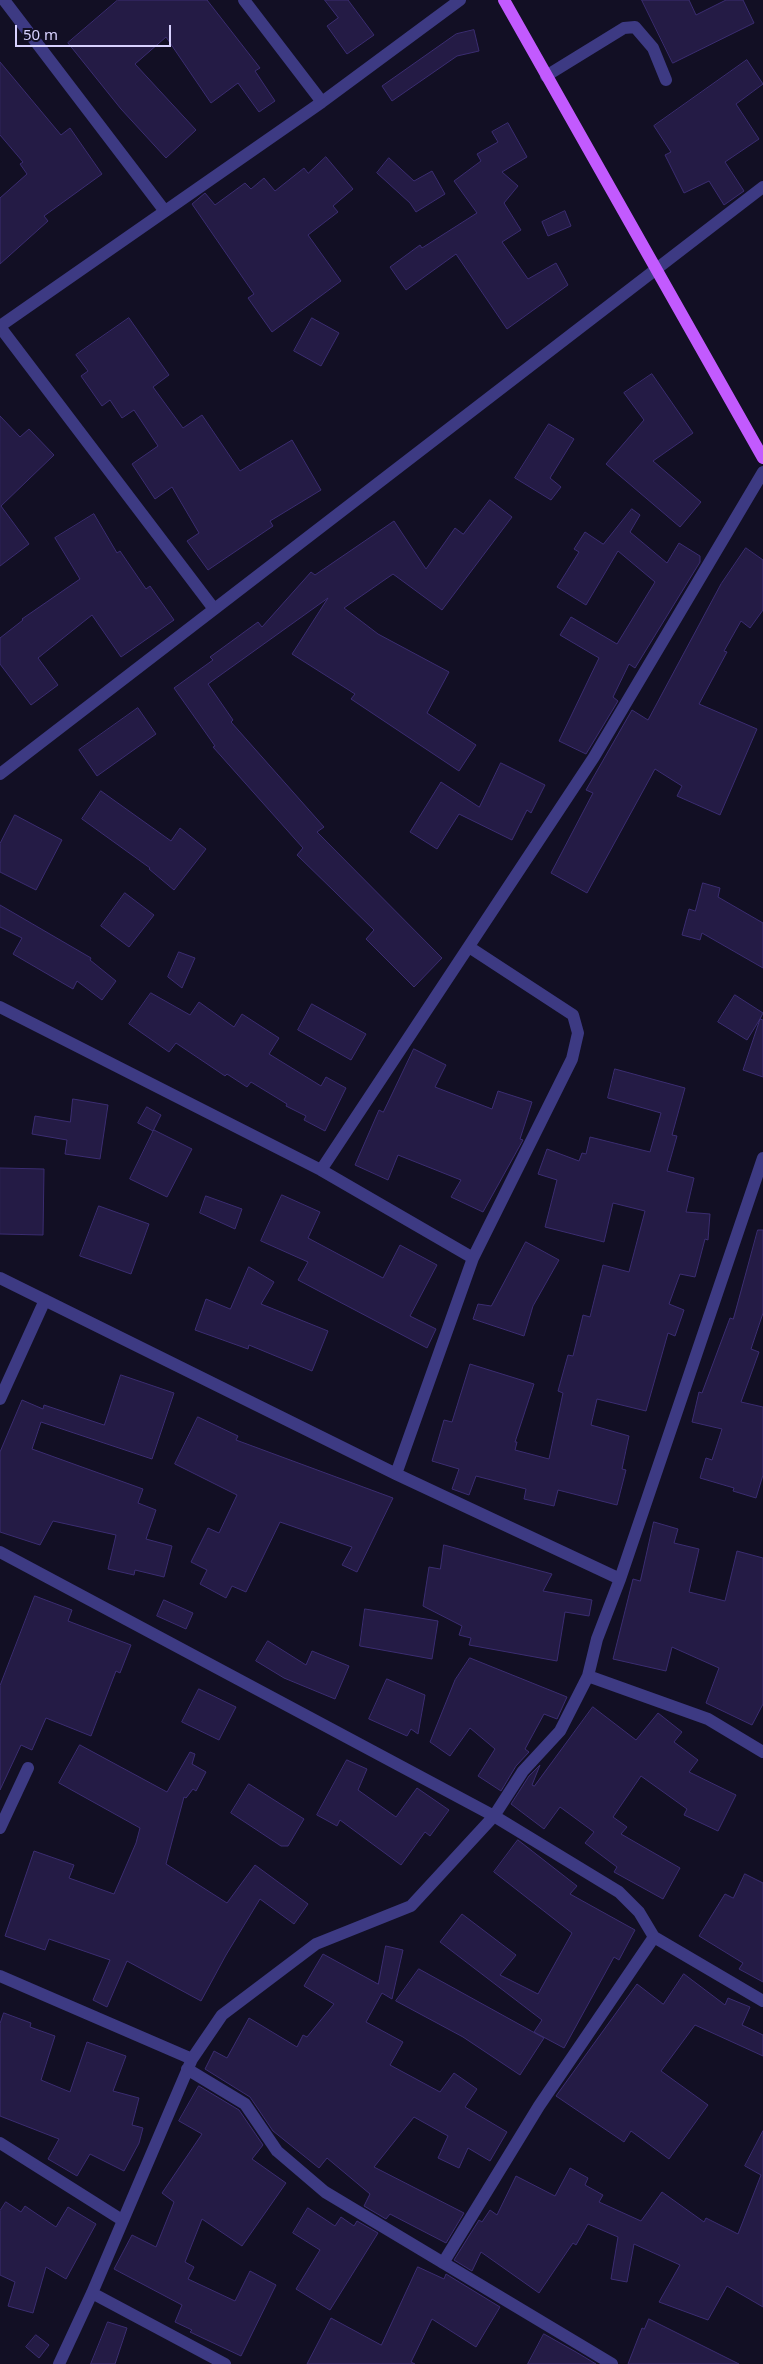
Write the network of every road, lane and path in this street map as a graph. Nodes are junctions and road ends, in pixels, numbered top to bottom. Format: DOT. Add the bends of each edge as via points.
graph roads {
  1 [pos="4,0"];
  2 [pos="244,0"];
  3 [pos="460,0"];
  4 [pos="504,0"];
  5 [pos="546,76"];
  6 [pos="666,80"];
  7 [pos="322,102"];
  8 [pos="763,187"];
  9 [pos="164,210"];
  10 [pos="655,270"];
  11 [pos="0,327"];
  12 [pos="763,458"];
  13 [pos="763,472"];
  14 [pos="214,609"];
  15 [pos="0,774"];
  16 [pos="469,947"];
  17 [pos="0,1008"];
  18 [pos="763,1158"];
  19 [pos="322,1170"];
  20 [pos="473,1258"];
  21 [pos="0,1278"];
  22 [pos="45,1300"];
  23 [pos="0,1399"];
  24 [pos="396,1474"];
  25 [pos="0,1552"];
  26 [pos="620,1579"];
  27 [pos="588,1676"];
  28 [pos="763,1752"];
  29 [pos="28,1768"];
  30 [pos="494,1816"];
  31 [pos="0,1828"];
  32 [pos="654,1937"];
  33 [pos="0,1976"];
  34 [pos="763,2001"];
  35 [pos="189,2064"];
  36 [pos="0,2143"];
  37 [pos="122,2220"];
  38 [pos="443,2263"];
  39 [pos="92,2293"];
  40 [pos="59,2364"];
  41 [pos="224,2364"];
  42 [pos="612,2364"];
  1 -- 9 [label="street"];
  2 -- 7 [label="street"];
  3 -- 7 [label="street"];
  4 -- 5 [label="main road"];
  5 -- 6 [label="street" via="624,28 635,27 652,48"];
  5 -- 10 [label="main road"];
  7 -- 9 [label="street"];
  8 -- 10 [label="street"];
  9 -- 11 [label="street"];
  10 -- 12 [label="main road"];
  10 -- 14 [label="street"];
  11 -- 14 [label="street"];
  13 -- 16 [label="street" via="594,757"];
  14 -- 15 [label="street"];
  16 -- 19 [label="street"];
  16 -- 20 [label="street" via="573,1014 578,1033 572,1059"];
  17 -- 19 [label="street"];
  18 -- 26 [label="street"];
  19 -- 20 [label="street"];
  20 -- 24 [label="street"];
  21 -- 22 [label="street"];
  22 -- 23 [label="street"];
  22 -- 24 [label="street"];
  24 -- 26 [label="street"];
  25 -- 30 [label="street"];
  26 -- 27 [label="street"];
  27 -- 28 [label="street" via="708,1719"];
  27 -- 30 [label="street" via="560,1731 523,1771"];
  29 -- 31 [label="street"];
  30 -- 32 [label="street" via="619,1892 639,1912"];
  30 -- 35 [label="street" via="412,1906 316,1944 222,2015"];
  32 -- 34 [label="street"];
  32 -- 38 [label="street" via="539,2106"];
  33 -- 35 [label="street"];
  35 -- 37 [label="street"];
  35 -- 38 [label="street" via="245,2104 277,2151 324,2192"];
  36 -- 37 [label="street"];
  37 -- 39 [label="street"];
  38 -- 42 [label="street"];
  39 -- 40 [label="street"];
  39 -- 41 [label="street"];
}
